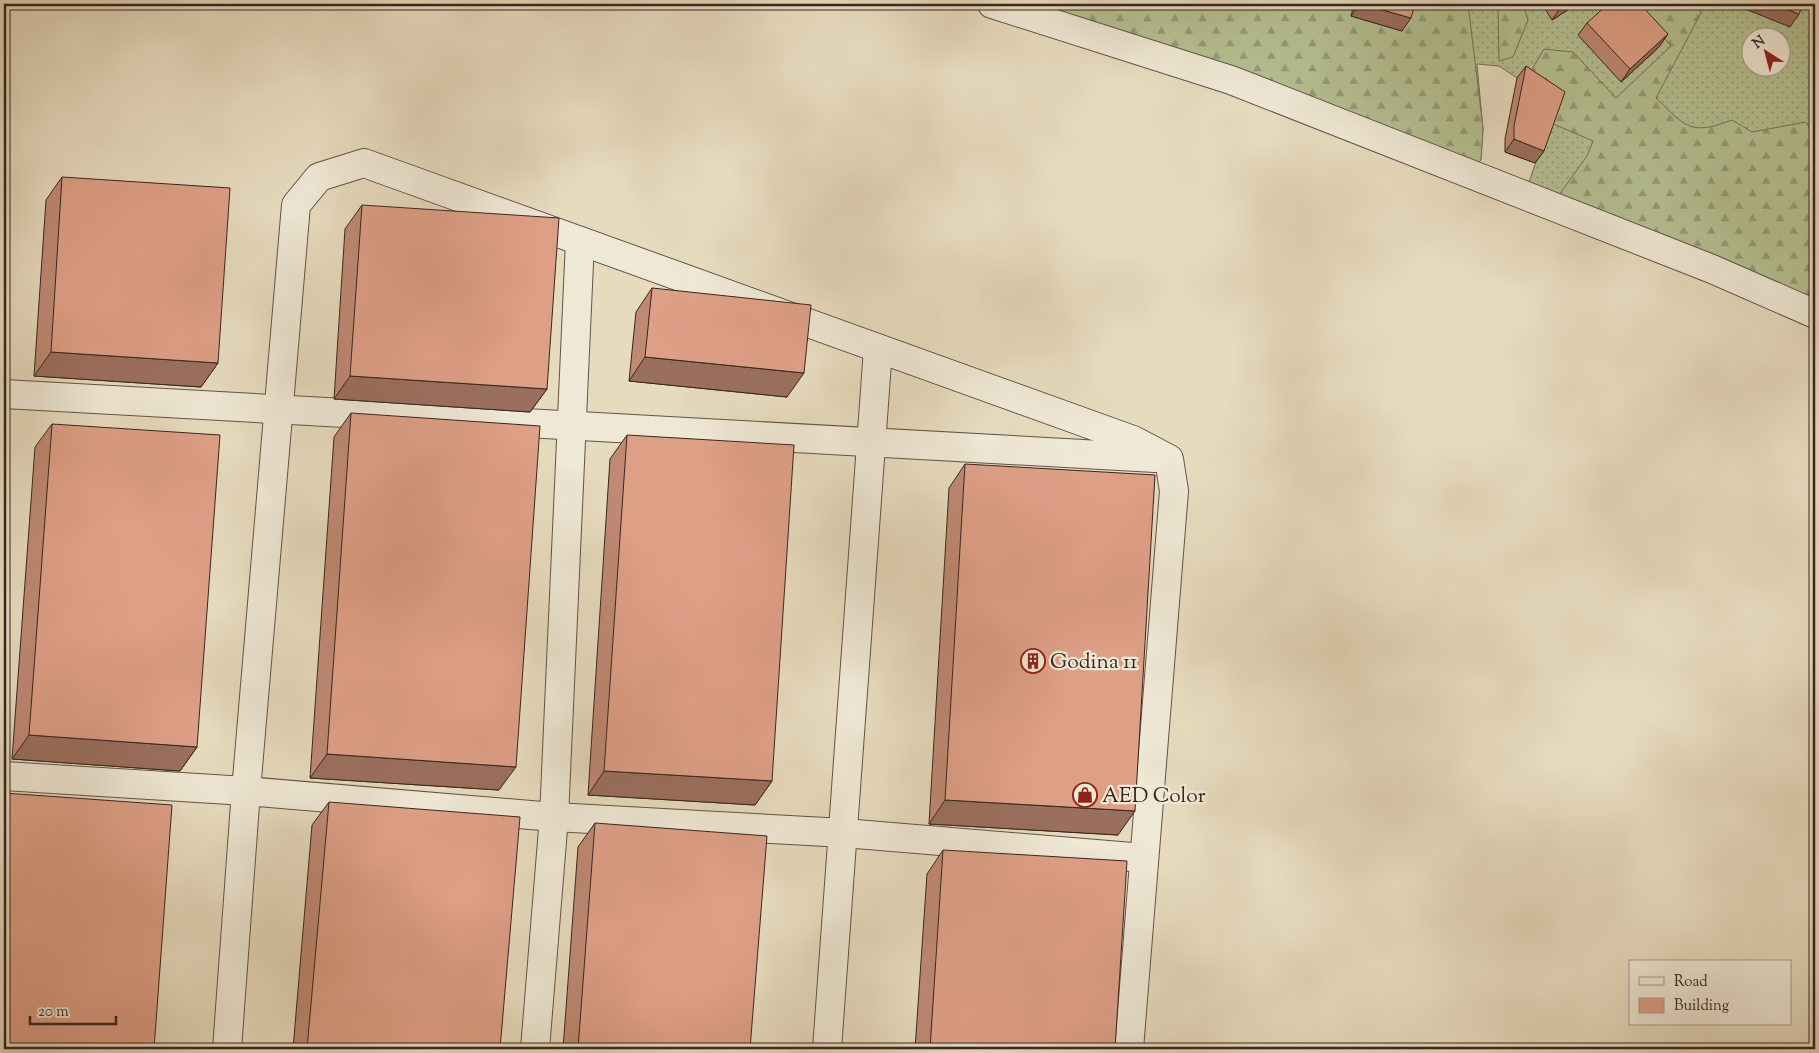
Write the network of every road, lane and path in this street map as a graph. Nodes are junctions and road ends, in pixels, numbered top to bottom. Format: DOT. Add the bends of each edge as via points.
graph roads {
  1 [pos="992,4"];
  2 [pos="580,241"];
  3 [pos="1815,314"];
  4 [pos="878,348"];
  5 [pos="4,394"];
  6 [pos="278,409"];
  7 [pos="571,426"];
  8 [pos="872,441"];
  9 [pos="1169,459"];
  10 [pos="4,776"];
  11 [pos="246,791"];
  12 [pos="554,817"];
  13 [pos="844,833"];
  14 [pos="1144,858"];
  15 [pos="227,1049"];
  16 [pos="535,1049"];
  17 [pos="828,1049"];
  18 [pos="1129,1049"];
  1 -- 3 [label="lane" via="1231,80 1712,269"];
  2 -- 4 [label="lane"];
  2 -- 6 [label="lane" via="364,163 319,177 296,205"];
  2 -- 7 [label="lane"];
  4 -- 8 [label="lane"];
  4 -- 9 [label="lane" via="1133,440"];
  5 -- 6 [label="lane"];
  6 -- 7 [label="lane"];
  6 -- 11 [label="lane"];
  7 -- 8 [label="lane"];
  7 -- 12 [label="lane"];
  8 -- 9 [label="lane"];
  8 -- 13 [label="lane"];
  9 -- 14 [label="lane" via="1174,491"];
  10 -- 11 [label="lane"];
  11 -- 12 [label="lane"];
  11 -- 15 [label="lane"];
  12 -- 13 [label="lane"];
  12 -- 16 [label="lane"];
  13 -- 14 [label="lane"];
  13 -- 17 [label="lane"];
  14 -- 18 [label="lane"];
}
